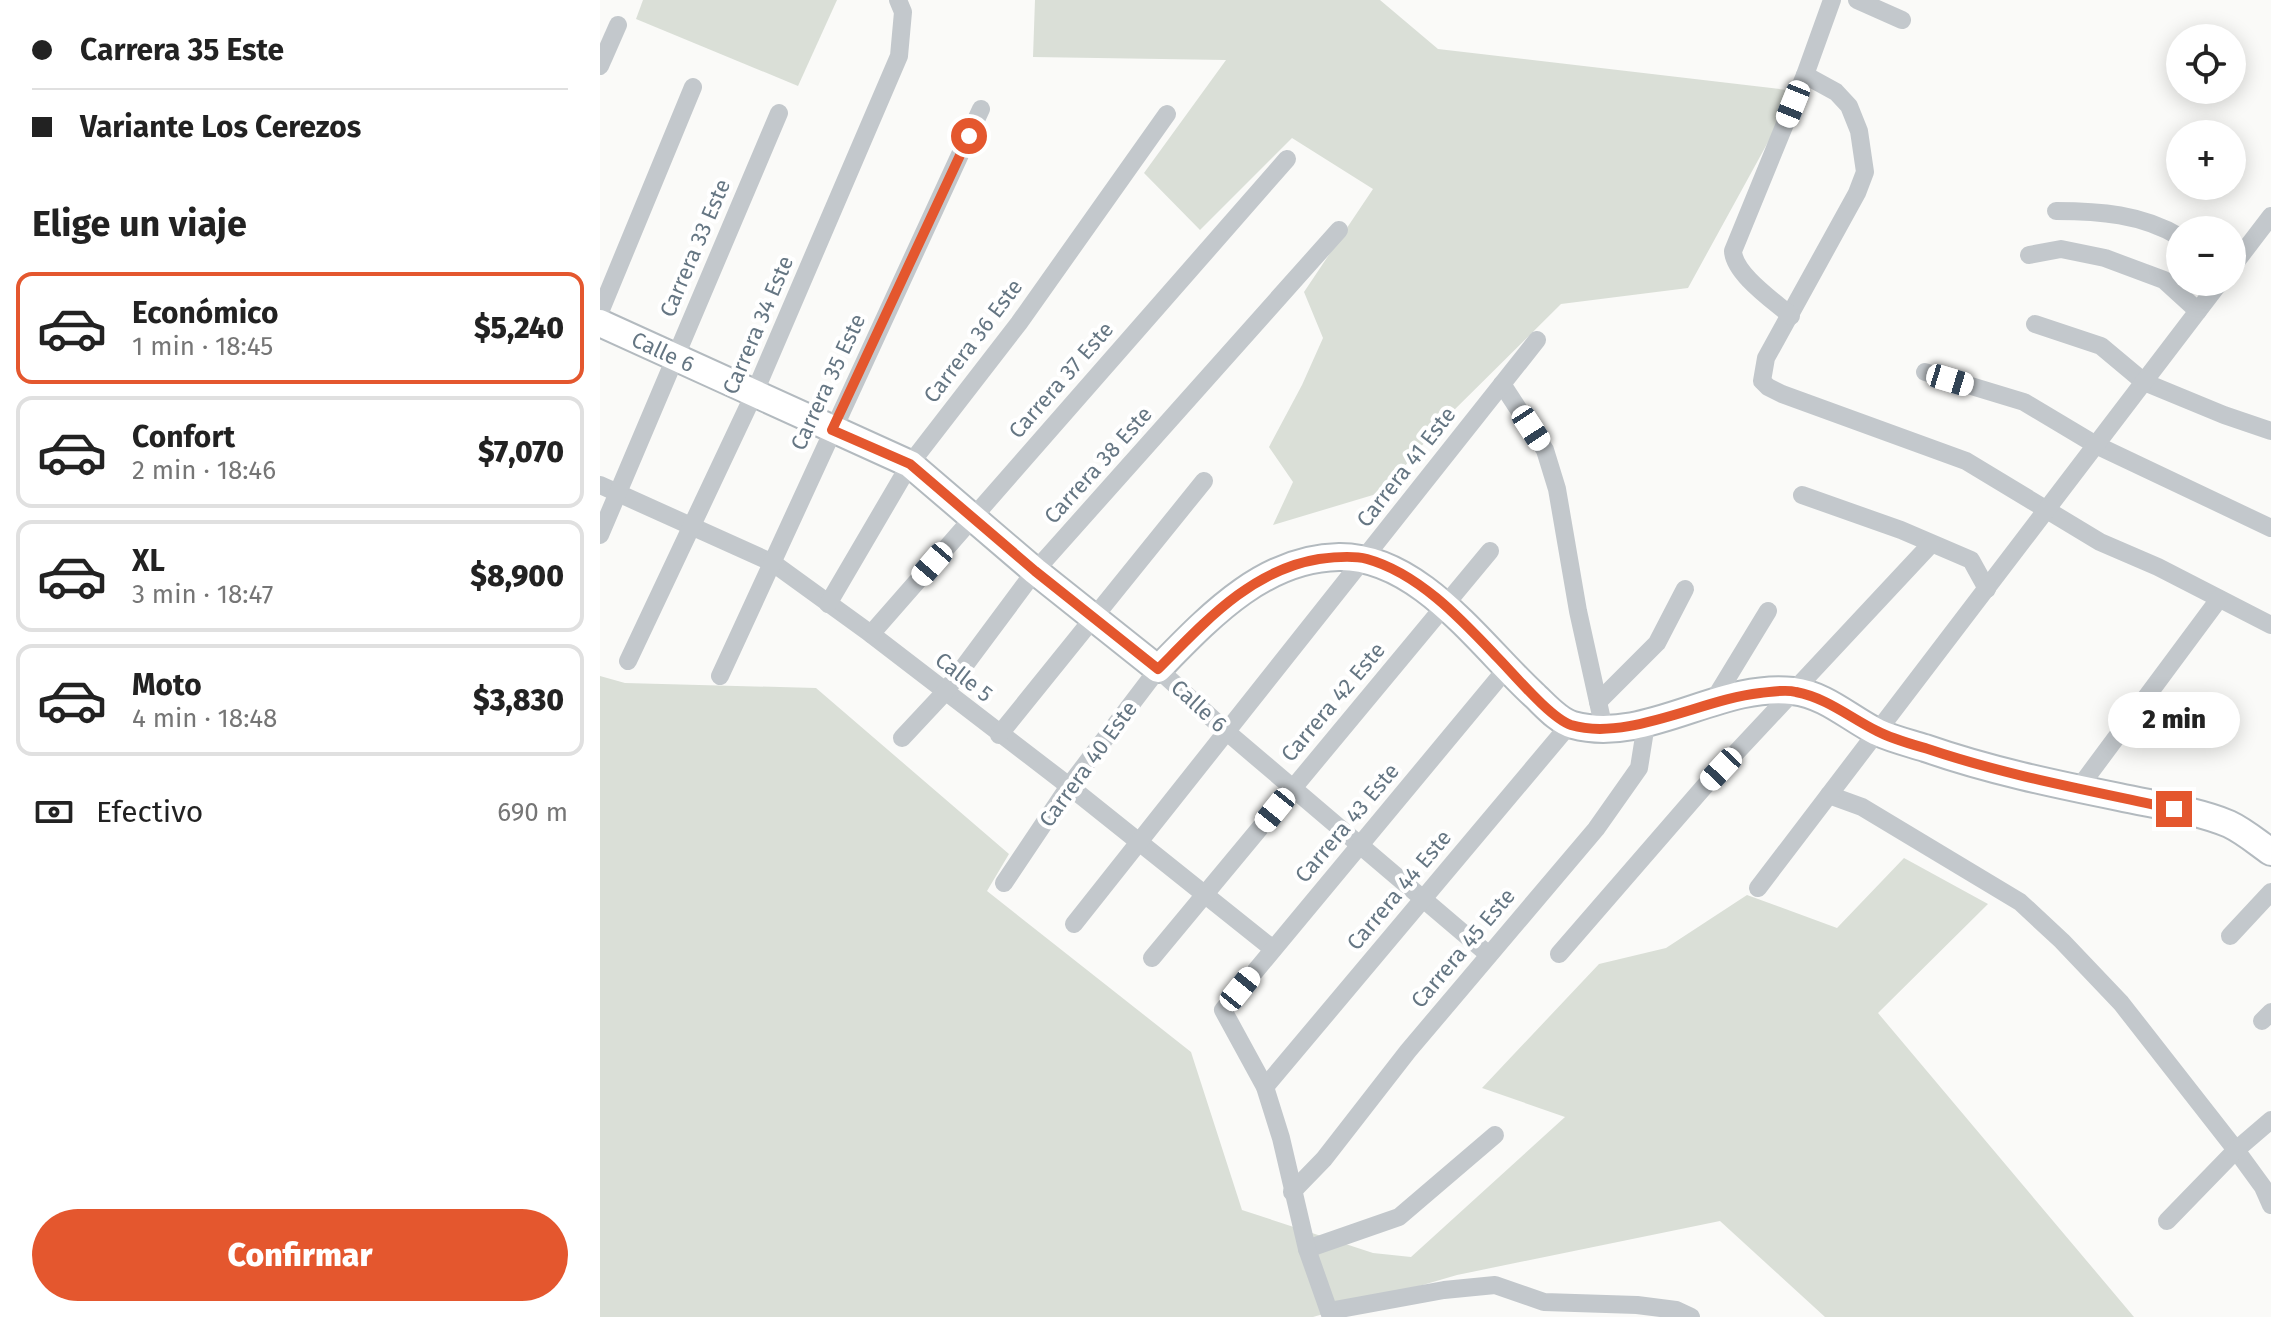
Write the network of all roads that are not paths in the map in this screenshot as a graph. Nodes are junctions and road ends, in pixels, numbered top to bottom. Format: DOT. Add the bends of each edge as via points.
graph roads {
  1 [pos="898,0"];
  2 [pos="1832,0"];
  3 [pos="1857,0"];
  4 [pos="1902,20"];
  5 [pos="618,25"];
  6 [pos="600,66"];
  7 [pos="1805,75"];
  8 [pos="693,87"];
  9 [pos="981,109"];
  10 [pos="779,113"];
  11 [pos="1167,114"];
  12 [pos="1287,159"];
  13 [pos="2056,211"];
  14 [pos="2271,216"];
  15 [pos="2166,229"];
  16 [pos="1339,230"];
  17 [pos="2262,242"];
  18 [pos="2029,255"];
  19 [pos="2246,255"];
  20 [pos="2209,296"];
  21 [pos="2198,311"];
  22 [pos="600,312"];
  23 [pos="1791,316"];
  24 [pos="600,323"];
  25 [pos="2035,324"];
  26 [pos="1537,340"];
  27 [pos="674,357"];
  28 [pos="1925,372"];
  29 [pos="2144,382"];
  30 [pos="1502,384"];
  31 [pos="754,394"];
  32 [pos="832,430"];
  33 [pos="2271,431"];
  34 [pos="2096,445"];
  35 [pos="910,464"];
  36 [pos="1204,481"];
  37 [pos="600,485"];
  38 [pos="618,493"];
  39 [pos="1802,495"];
  40 [pos="2046,511"];
  41 [pos="972,517"];
  42 [pos="693,527"];
  43 [pos="2271,528"];
  44 [pos="600,535"];
  45 [pos="1931,544"];
  46 [pos="1490,551"];
  47 [pos="1365,558"];
  48 [pos="773,563"];
  49 [pos="1035,571"];
  50 [pos="1685,589"];
  51 [pos="1987,589"];
  52 [pos="2219,599"];
  53 [pos="828,604"];
  54 [pos="1444,607"];
  55 [pos="1768,611"];
  56 [pos="1095,617"];
  57 [pos="2271,625"];
  58 [pos="871,634"];
  59 [pos="628,661"];
  60 [pos="1507,668"];
  61 [pos="1158,669"];
  62 [pos="720,676"];
  63 [pos="1794,691"];
  64 [pos="945,692"];
  65 [pos="1598,702"];
  66 [pos="1712,703"];
  67 [pos="1570,724"];
  68 [pos="1646,724"];
  69 [pos="1604,729"];
  70 [pos="1227,732"];
  71 [pos="1878,732"];
  72 [pos="999,735"];
  73 [pos="902,738"];
  74 [pos="1069,786"];
  75 [pos="1293,788"];
  76 [pos="2078,789"];
  77 [pos="1829,795"];
  78 [pos="1138,843"];
  79 [pos="1360,845"];
  80 [pos="2271,852"];
  81 [pos="1004,883"];
  82 [pos="1758,888"];
  83 [pos="2271,892"];
  84 [pos="1204,896"];
  85 [pos="1423,899"];
  86 [pos="1074,924"];
  87 [pos="2230,936"];
  88 [pos="1273,949"];
  89 [pos="1559,954"];
  90 [pos="1489,955"];
  91 [pos="1152,958"];
  92 [pos="1265,1087"];
  93 [pos="2271,1120"];
  94 [pos="1495,1135"];
  95 [pos="2236,1150"];
  96 [pos="1292,1192"];
  97 [pos="2271,1205"];
  98 [pos="2167,1221"];
  99 [pos="1307,1249"];
  100 [pos="1330,1314"];
  101 [pos="1691,1317"];
  1 -- 31 [label="street, Carrera 34 Este" via="903,12 899,56"];
  2 -- 7 [label="street"];
  3 -- 4 [label="street"];
  5 -- 6 [label="street"];
  7 -- 23 [label="street" via="1733,251 1741,272"];
  7 -- 23 [label="street" via="1849,106 1865,172"];
  8 -- 22 [label="street"];
  9 -- 32 [label="street, Carrera 35 Este"];
  10 -- 27 [label="street, Carrera 33 Este"];
  11 -- 35 [label="street, Carrera 36 Este" via="1019,323"];
  12 -- 41 [label="street, Carrera 37 Este"];
  13 -- 15 [label="street" via="2103,211"];
  14 -- 17 [label="street"];
  16 -- 49 [label="street, Carrera 38 Este"];
  17 -- 19 [label="street"];
  18 -- 21 [label="street" via="2061,249 2105,258 2164,280"];
  20 -- 21 [label="street"];
  21 -- 29 [label="street"];
  23 -- 40 [label="street" via="1766,358 1762,381 1768,387 1966,461"];
  24 -- 27 [label="street, Calle 6"];
  25 -- 29 [label="street" via="2101,346"];
  26 -- 30 [label="street, Carrera 41 Este"];
  27 -- 31 [label="street, Calle 6"];
  27 -- 38 [label="street, Carrera 33 Este"];
  28 -- 34 [label="street" via="2024,402"];
  29 -- 33 [label="street"];
  29 -- 34 [label="street"];
  30 -- 47 [label="street, Carrera 41 Este"];
  30 -- 65 [label="street" via="1545,450 1557,489"];
  31 -- 32 [label="street, Calle 6"];
  31 -- 42 [label="street, Carrera 34 Este"];
  32 -- 35 [label="street, Calle 6"];
  32 -- 48 [label="street, Carrera 35 Este"];
  34 -- 40 [label="street"];
  34 -- 43 [label="street"];
  35 -- 41 [label="street, Calle 6"];
  35 -- 53 [label="street, Carrera 36 Este"];
  36 -- 56 [label="street"];
  37 -- 38 [label="street, Calle 5"];
  38 -- 42 [label="street, Calle 5"];
  38 -- 44 [label="street, Carrera 33 Este"];
  39 -- 45 [label="street"];
  40 -- 51 [label="street"];
  40 -- 52 [label="street"];
  41 -- 49 [label="street, Calle 6"];
  41 -- 58 [label="street, Carrera 37 Este"];
  42 -- 48 [label="street, Calle 5"];
  42 -- 59 [label="street, Carrera 34 Este"];
  45 -- 51 [label="street" via="1971,560"];
  45 -- 63 [label="street"];
  46 -- 54 [label="street, Carrera 42 Este"];
  47 -- 54 [label="street" via="1418,584"];
  47 -- 61 [label="street, Carrera 40 Este" via="1292,564 1259,579 1206,620"];
  47 -- 70 [label="street, Carrera 41 Este"];
  48 -- 53 [label="street, Calle 5"];
  48 -- 62 [label="street, Carrera 35 Este"];
  49 -- 56 [label="street, Calle 6"];
  49 -- 64 [label="street, Carrera 38 Este"];
  50 -- 65 [label="street" via="1657,643"];
  51 -- 71 [label="street"];
  52 -- 57 [label="street"];
  52 -- 76 [label="street"];
  53 -- 58 [label="street, Calle 5"];
  54 -- 60 [label="street"];
  54 -- 75 [label="street, Carrera 42 Este"];
  55 -- 66 [label="street"];
  56 -- 61 [label="street, Calle 6"];
  56 -- 72 [label="street"];
  58 -- 64 [label="street, Calle 5"];
  60 -- 67 [label="street"];
  60 -- 79 [label="street, Carrera 43 Este"];
  61 -- 70 [label="street, Calle 6"];
  61 -- 74 [label="street, Carrera 40 Este"];
  63 -- 66 [label="street"];
  63 -- 71 [label="street" via="1833,704"];
  63 -- 89 [label="street"];
  64 -- 72 [label="street, Calle 5"];
  64 -- 73 [label="street, Carrera 38 Este"];
  65 -- 69 [label="street"];
  66 -- 68 [label="street"];
  67 -- 69 [label="street"];
  67 -- 85 [label="street, Carrera 44 Este"];
  68 -- 69 [label="street"];
  68 -- 90 [label="street, Carrera 45 Este" via="1639,768 1596,829"];
  70 -- 75 [label="street, Calle 6"];
  70 -- 78 [label="street, Carrera 41 Este"];
  71 -- 76 [label="street"];
  71 -- 77 [label="street"];
  72 -- 74 [label="street, Calle 5"];
  74 -- 78 [label="street, Calle 5"];
  74 -- 81 [label="street, Carrera 40 Este"];
  75 -- 79 [label="street, Calle 6"];
  75 -- 84 [label="street, Carrera 42 Este"];
  76 -- 80 [label="street" via="2230,825"];
  77 -- 82 [label="street"];
  77 -- 95 [label="street" via="1862,807 2020,902 2121,1003"];
  78 -- 84 [label="street, Calle 5"];
  78 -- 86 [label="street, Carrera 41 Este"];
  79 -- 85 [label="street, Calle 6"];
  79 -- 88 [label="street, Carrera 43 Este"];
  83 -- 87 [label="street"];
  84 -- 88 [label="street, Calle 5"];
  84 -- 91 [label="street, Carrera 42 Este"];
  85 -- 90 [label="street, Calle 6"];
  85 -- 92 [label="street, Carrera 44 Este"];
  88 -- 92 [label="street, Carrera 43 Este" via="1223,1010"];
  90 -- 96 [label="street, Carrera 45 Este"];
  92 -- 96 [label="street"];
  93 -- 95 [label="street"];
  94 -- 99 [label="street" via="1399,1217"];
  95 -- 97 [label="street"];
  95 -- 98 [label="street"];
  96 -- 99 [label="street"];
  99 -- 100 [label="street"];
  100 -- 101 [label="street" via="1495,1285 1544,1302 1637,1305"];
}
